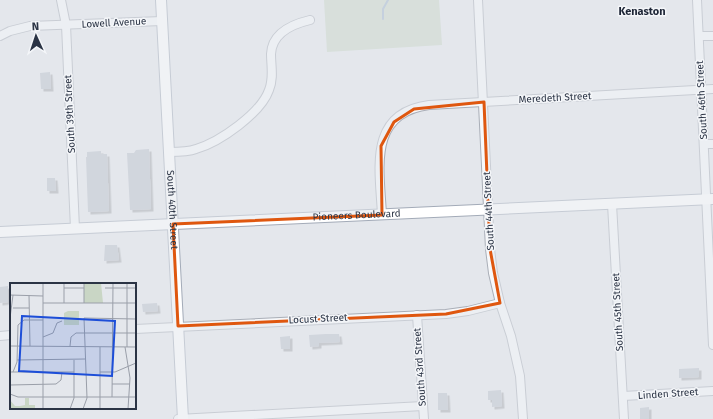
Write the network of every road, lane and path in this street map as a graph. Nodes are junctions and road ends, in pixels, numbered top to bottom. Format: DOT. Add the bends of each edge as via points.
graph roads {
  1 [pos="61,0"];
  2 [pos="161,0"];
  3 [pos="478,0"];
  4 [pos="697,0"];
  5 [pos="310,20"];
  6 [pos="162,21"];
  7 [pos="66,25"];
  8 [pos="0,36"];
  9 [pos="699,36"];
  10 [pos="713,36"];
  11 [pos="701,90"];
  12 [pos="713,90"];
  13 [pos="484,102"];
  14 [pos="704,144"];
  15 [pos="713,144"];
  16 [pos="169,152"];
  17 [pos="710,200"];
  18 [pos="612,204"];
  19 [pos="488,210"];
  20 [pos="382,215"];
  21 [pos="172,224"];
  22 [pos="75,229"];
  23 [pos="0,232"];
  24 [pos="500,302"];
  25 [pos="417,315"];
  26 [pos="178,326"];
  27 [pos="136,329"];
  28 [pos="10,335"];
  29 [pos="0,336"];
  30 [pos="713,345"];
  31 [pos="713,391"];
  32 [pos="622,396"];
  33 [pos="423,406"];
  34 [pos="329,415"];
  35 [pos="178,419"];
  36 [pos="182,419"];
  37 [pos="424,419"];
  38 [pos="523,419"];
  39 [pos="624,419"];
  1 -- 7 [label="street, South 39th Street"];
  2 -- 6 [label="main road, South 40th Street"];
  3 -- 13 [label="street, South 44th Street"];
  4 -- 9 [label="street, South 46th Street"];
  5 -- 16 [label="street" via="295,23 275,40 272,48 269,92 246,119 207,145 185,152"];
  6 -- 7 [label="street, Lowell Avenue"];
  6 -- 16 [label="main road, South 40th Street"];
  7 -- 8 [label="street, Lowell Avenue" via="30,26"];
  7 -- 22 [label="street, South 39th Street"];
  9 -- 10 [label="street"];
  9 -- 11 [label="street, South 46th Street"];
  11 -- 12 [label="street, Meredeth Street"];
  11 -- 13 [label="street, Meredeth Street"];
  11 -- 14 [label="street, South 46th Street"];
  13 -- 19 [label="street, South 44th Street"];
  13 -- 20 [label="street, Meredeth Street" via="422,106 399,117 388,129 380,156"];
  14 -- 15 [label="street"];
  14 -- 17 [label="street, South 46th Street"];
  16 -- 21 [label="main road, South 40th Street"];
  17 -- 18 [label="main road, Pioneers Boulevard"];
  17 -- 30 [label="street, South 46th Street"];
  18 -- 19 [label="main road, Pioneers Boulevard"];
  18 -- 32 [label="street, South 45th Street"];
  19 -- 20 [label="main road, Pioneers Boulevard"];
  19 -- 24 [label="street, South 44th Street" via="493,273"];
  20 -- 21 [label="main road, Pioneers Boulevard"];
  21 -- 22 [label="main road, Pioneers Boulevard"];
  21 -- 26 [label="main road, South 40th Street"];
  22 -- 23 [label="main road, Pioneers Boulevard"];
  24 -- 25 [label="street, Locust Street" via="468,311"];
  24 -- 38 [label="street, South 44th Street" via="518,365"];
  25 -- 26 [label="street, Locust Street"];
  25 -- 33 [label="street, South 43rd Street"];
  26 -- 27 [label="street, Locust Street"];
  26 -- 36 [label="main road, South 40th Street"];
  28 -- 29 [label="street"];
  31 -- 32 [label="street, Linden Street"];
  32 -- 39 [label="street, South 45th Street"];
  33 -- 34 [label="street"];
  33 -- 37 [label="street, South 43rd Street"];
  34 -- 36 [label="street"];
  35 -- 36 [label="street"];
}
